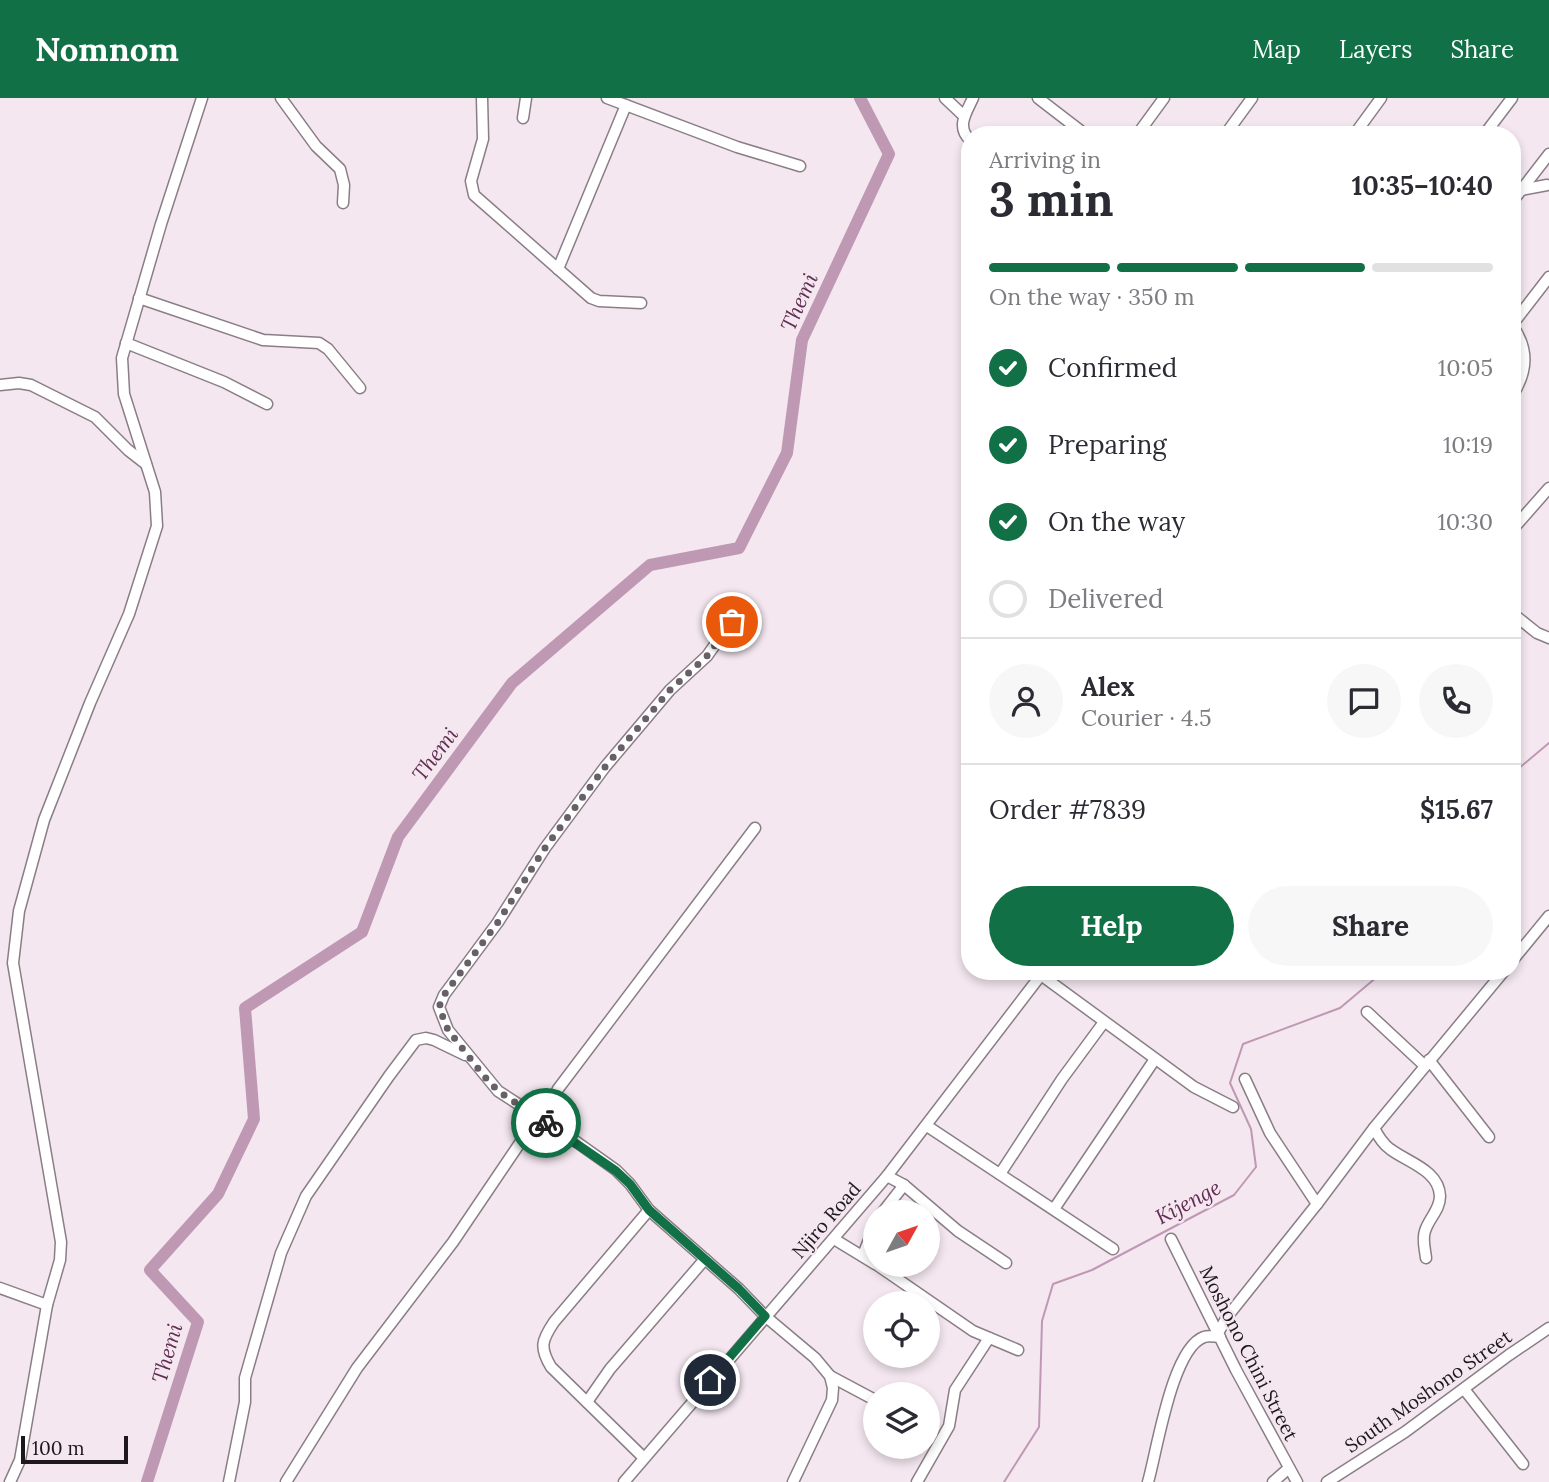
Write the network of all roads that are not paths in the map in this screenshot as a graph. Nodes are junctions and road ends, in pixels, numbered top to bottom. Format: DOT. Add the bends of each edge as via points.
graph roads {
  1 [pos="202,98"];
  2 [pos="281,98"];
  3 [pos="482,98"];
  4 [pos="526,98"];
  5 [pos="607,98"];
  6 [pos="945,98"];
  7 [pos="973,98"];
  8 [pos="1039,98"];
  9 [pos="1164,98"];
  10 [pos="1252,98"];
  11 [pos="1381,98"];
  12 [pos="1512,98"];
  13 [pos="626,105"];
  14 [pos="964,116"];
  15 [pos="523,118"];
  16 [pos="963,126"];
  17 [pos="1075,126"];
  18 [pos="1144,126"];
  19 [pos="1232,126"];
  20 [pos="1361,126"];
  21 [pos="1491,126"];
  22 [pos="1549,154"];
  23 [pos="1541,165"];
  24 [pos="800,166"];
  25 [pos="1548,186"];
  26 [pos="1521,190"];
  27 [pos="343,203"];
  28 [pos="558,270"];
  29 [pos="1549,277"];
  30 [pos="139,298"];
  31 [pos="641,303"];
  32 [pos="1521,313"];
  33 [pos="1521,340"];
  34 [pos="126,343"];
  35 [pos="1521,382"];
  36 [pos="0,385"];
  37 [pos="360,388"];
  38 [pos="268,404"];
  39 [pos="146,464"];
  40 [pos="1549,488"];
  41 [pos="1521,520"];
  42 [pos="1521,620"];
  43 [pos="732,622"];
  44 [pos="1549,638"];
  45 [pos="755,828"];
  46 [pos="1549,916"];
  47 [pos="1521,950"];
  48 [pos="1037,980"];
  49 [pos="1051,980"];
  50 [pos="1496,980"];
  51 [pos="1367,1012"];
  52 [pos="1104,1022"];
  53 [pos="472,1059"];
  54 [pos="1155,1059"];
  55 [pos="1427,1063"];
  56 [pos="1245,1079"];
  57 [pos="1233,1107"];
  58 [pos="548,1124"];
  59 [pos="927,1126"];
  60 [pos="1374,1128"];
  61 [pos="1489,1137"];
  62 [pos="1000,1174"];
  63 [pos="887,1175"];
  64 [pos="904,1185"];
  65 [pos="892,1200"];
  66 [pos="1317,1204"];
  67 [pos="1054,1209"];
  68 [pos="649,1210"];
  69 [pos="834,1239"];
  70 [pos="1171,1239"];
  71 [pos="1113,1249"];
  72 [pos="863,1255"];
  73 [pos="1426,1258"];
  74 [pos="705,1259"];
  75 [pos="1006,1264"];
  76 [pos="894,1278"];
  77 [pos="0,1288"];
  78 [pos="47,1305"];
  79 [pos="765,1316"];
  80 [pos="1549,1328"];
  81 [pos="1219,1335"];
  82 [pos="989,1338"];
  83 [pos="1018,1350"];
  84 [pos="830,1376"];
  85 [pos="1464,1389"];
  86 [pos="863,1394"];
  87 [pos="587,1402"];
  88 [pos="940,1441"];
  89 [pos="644,1458"];
  90 [pos="929,1459"];
  91 [pos="1523,1464"];
  92 [pos="1289,1468"];
  93 [pos="10,1482"];
  94 [pos="229,1482"];
  95 [pos="286,1482"];
  96 [pos="624,1482"];
  97 [pos="793,1482"];
  98 [pos="916,1482"];
  99 [pos="1148,1482"];
  100 [pos="1272,1482"];
  101 [pos="1297,1482"];
  102 [pos="1327,1482"];
  1 -- 30 [label="street"];
  2 -- 27 [label="street" via="316,146 340,169"];
  3 -- 28 [label="street" via="483,139 471,189"];
  4 -- 15 [label="street"];
  5 -- 13 [label="street"];
  6 -- 14 [label="street"];
  7 -- 14 [label="street"];
  8 -- 17 [label="street"];
  9 -- 18 [label="street"];
  10 -- 19 [label="street"];
  11 -- 20 [label="street"];
  12 -- 21 [label="street"];
  13 -- 24 [label="street"];
  13 -- 28 [label="street"];
  14 -- 16 [label="street"];
  22 -- 23 [label="street"];
  23 -- 25 [label="street"];
  23 -- 26 [label="street"];
  25 -- 26 [label="street"];
  28 -- 31 [label="street" via="591,298"];
  29 -- 32 [label="street"];
  30 -- 34 [label="street"];
  30 -- 37 [label="street" via="263,340 319,343"];
  33 -- 35 [label="street" via="1525,347"];
  34 -- 38 [label="street"];
  34 -- 39 [label="street" via="124,394"];
  36 -- 39 [label="street" via="31,385 95,417"];
  39 -- 78 [label="street" via="155,492 157,526 125,624 47,810 13,951 61,1241"];
  40 -- 41 [label="street"];
  42 -- 44 [label="street"];
  43 -- 53 [label="street" via="707,656 670,690 605,767 444,995 439,1007 442,1017"];
  45 -- 58 [label="street" via="588,1046 548,1106"];
  46 -- 47 [label="street"];
  48 -- 59 [label="street, Njiro Road"];
  49 -- 52 [label="street"];
  50 -- 55 [label="street"];
  51 -- 55 [label="street"];
  52 -- 54 [label="street"];
  52 -- 62 [label="street"];
  53 -- 58 [label="street" via="498,1091"];
  53 -- 94 [label="street" via="434,1040 416,1040 306,1196 281,1253 245,1378 245,1402"];
  54 -- 57 [label="street"];
  54 -- 67 [label="street"];
  55 -- 60 [label="street"];
  55 -- 61 [label="street"];
  56 -- 66 [label="street" via="1270,1133"];
  58 -- 68 [label="street" via="616,1171"];
  58 -- 95 [label="street" via="526,1134 453,1242 357,1368"];
  59 -- 62 [label="street"];
  59 -- 63 [label="street, Njiro Road"];
  60 -- 66 [label="street"];
  60 -- 73 [label="street" via="1389,1149 1428,1173 1440,1194 1424,1233"];
  62 -- 67 [label="street"];
  63 -- 64 [label="street"];
  63 -- 69 [label="street, Njiro Road"];
  64 -- 65 [label="street"];
  64 -- 75 [label="street"];
  66 -- 81 [label="street" via="1227,1317"];
  67 -- 71 [label="street"];
  68 -- 74 [label="street"];
  68 -- 87 [label="street" via="545,1335 543,1355"];
  69 -- 72 [label="street"];
  69 -- 79 [label="street, Njiro Road"];
  70 -- 81 [label="street, Moshono Chini Street"];
  74 -- 79 [label="street"];
  74 -- 87 [label="street"];
  76 -- 82 [label="street" via="957,1322"];
  77 -- 78 [label="street"];
  78 -- 93 [label="street" via="20,1460"];
  79 -- 84 [label="street" via="816,1358"];
  79 -- 89 [label="street, Njiro Road"];
  80 -- 85 [label="street, South Moshono Street"];
  81 -- 92 [label="street, Moshono Chini Street"];
  81 -- 99 [label="street" via="1198,1341 1179,1367"];
  82 -- 83 [label="street"];
  82 -- 88 [label="street" via="955,1391 949,1426"];
  84 -- 86 [label="street"];
  84 -- 97 [label="street" via="832,1400"];
  85 -- 91 [label="street"];
  85 -- 102 [label="street, South Moshono Street"];
  87 -- 89 [label="street"];
  89 -- 96 [label="street, Njiro Road"];
  90 -- 98 [label="street"];
  92 -- 100 [label="street"];
  92 -- 101 [label="street, Moshono Chini Street"];
}
